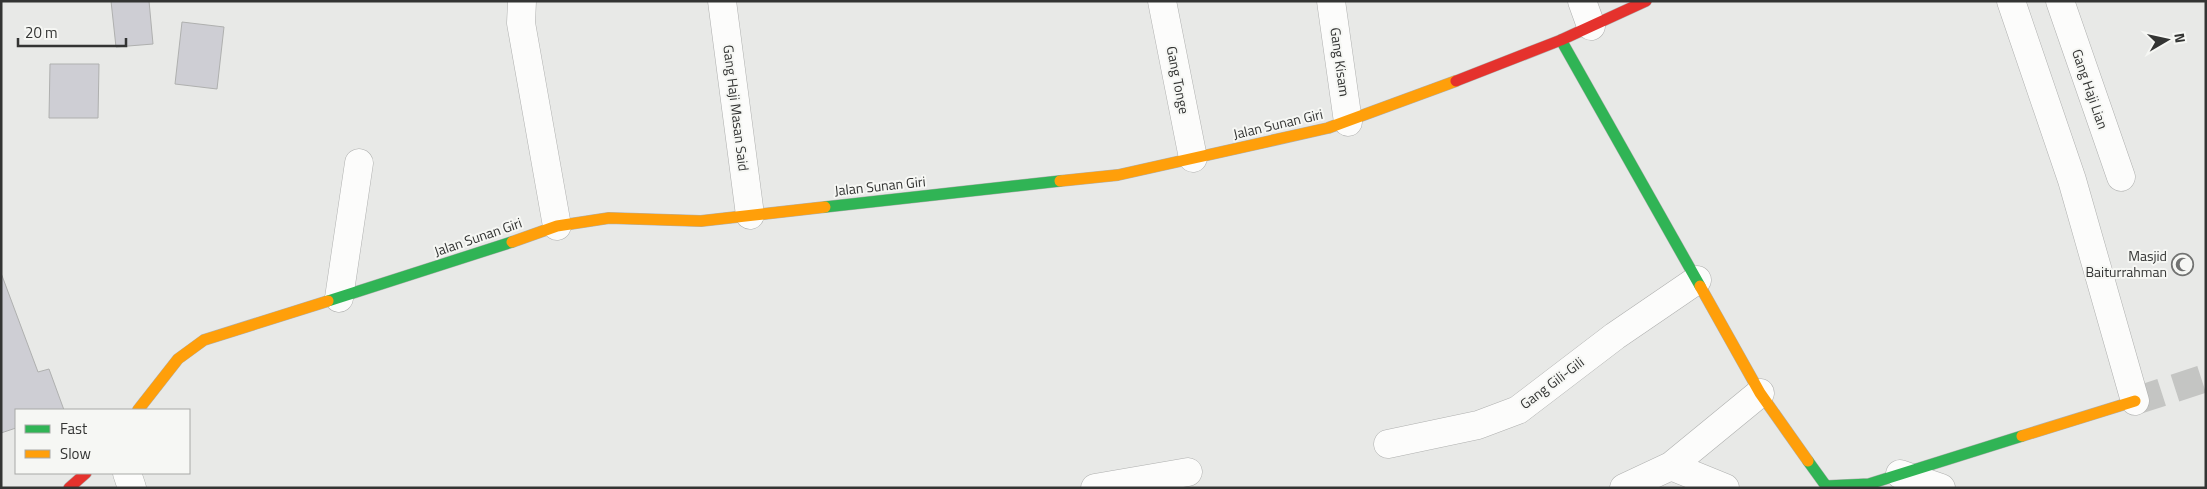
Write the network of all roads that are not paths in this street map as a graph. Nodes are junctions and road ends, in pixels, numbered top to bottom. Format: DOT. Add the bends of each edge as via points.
graph roads {
  1 [pos="522,1"];
  2 [pos="722,1"];
  3 [pos="1162,1"];
  4 [pos="1331,1"];
  5 [pos="1646,1"];
  6 [pos="2011,1"];
  7 [pos="2060,1"];
  8 [pos="1586,14"];
  9 [pos="1561,40"];
  10 [pos="1348,122"];
  11 [pos="1193,158"];
  12 [pos="359,163"];
  13 [pos="2121,177"];
  14 [pos="750,216"];
  15 [pos="557,226"];
  16 [pos="1697,280"];
  17 [pos="339,298"];
  18 [pos="1760,393"];
  19 [pos="2135,400"];
  20 [pos="139,409"];
  21 [pos="1388,444"];
  22 [pos="1671,466"];
  23 [pos="1188,472"];
  24 [pos="85,474"];
  25 [pos="127,474"];
  26 [pos="1900,474"];
  27 [pos="1634,486"];
  28 [pos="1869,486"];
  29 [pos="1824,487"];
  30 [pos="69,488"];
  31 [pos="132,488"];
  32 [pos="1095,488"];
  33 [pos="1725,488"];
  34 [pos="1941,488"];
  1 -- 15 [label="street" via="521,23"];
  2 -- 14 [label="street, Gang Haji Masan Said"];
  3 -- 11 [label="street, Gang Tonge"];
  4 -- 10 [label="street, Gang Kisam"];
  5 -- 8 [label="street, Jalan Sunan Giri"];
  6 -- 19 [label="street" via="2072,180"];
  7 -- 13 [label="street, Gang Haji Lian"];
  8 -- 9 [label="street, Jalan Sunan Giri"];
  9 -- 10 [label="street, Jalan Sunan Giri"];
  9 -- 16 [label="street"];
  10 -- 11 [label="street, Jalan Sunan Giri"];
  11 -- 14 [label="street, Jalan Sunan Giri" via="1118,175"];
  12 -- 17 [label="street"];
  14 -- 15 [label="street, Jalan Sunan Giri" via="701,221 609,218"];
  15 -- 17 [label="street, Jalan Sunan Giri"];
  16 -- 18 [label="street"];
  16 -- 21 [label="street, Gang Gili-Gili" via="1615,336 1518,410 1478,425"];
  17 -- 20 [label="street, Jalan Sunan Giri" via="204,340 178,359"];
  18 -- 22 [label="street"];
  18 -- 29 [label="street"];
  19 -- 26 [label="street"];
  22 -- 27 [label="street"];
  22 -- 33 [label="street"];
  23 -- 32 [label="street"];
  24 -- 30 [label="street"];
  25 -- 31 [label="street"];
  26 -- 28 [label="street"];
  26 -- 34 [label="street"];
  28 -- 29 [label="street"];
}
